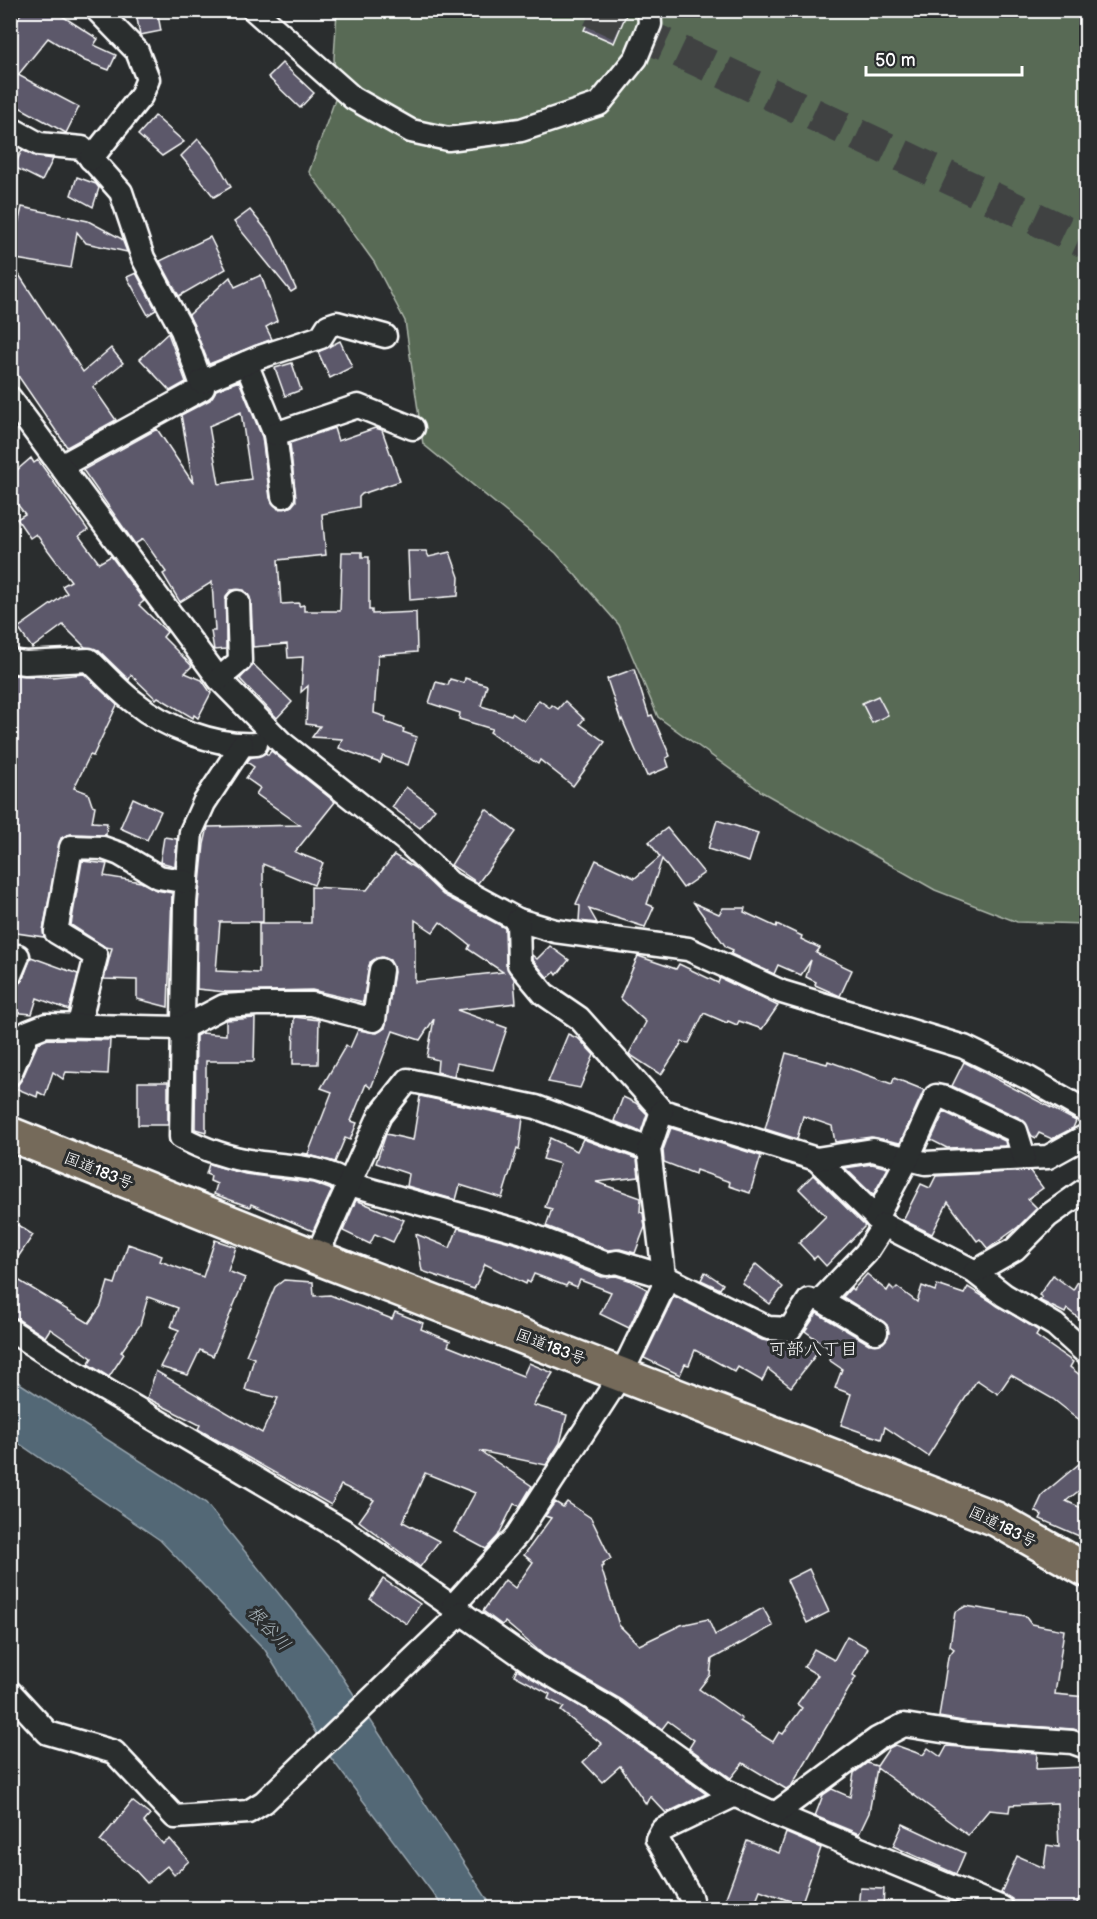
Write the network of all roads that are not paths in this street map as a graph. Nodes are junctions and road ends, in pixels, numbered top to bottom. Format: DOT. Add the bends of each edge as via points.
graph roads {
  1 [pos="97,10"];
  2 [pos="254,10"];
  3 [pos="649,10"];
  4 [pos="10,128"];
  5 [pos="91,159"];
  6 [pos="386,336"];
  7 [pos="246,363"];
  8 [pos="201,382"];
  9 [pos="10,398"];
  10 [pos="413,428"];
  11 [pos="275,434"];
  12 [pos="61,466"];
  13 [pos="283,496"];
  14 [pos="238,602"];
  15 [pos="10,661"];
  16 [pos="219,679"];
  17 [pos="281,742"];
  18 [pos="242,745"];
  19 [pos="187,882"];
  20 [pos="518,920"];
  21 [pos="381,970"];
  22 [pos="79,1024"];
  23 [pos="19,1028"];
  24 [pos="182,1028"];
  25 [pos="10,1074"];
  26 [pos="662,1111"];
  27 [pos="1086,1111"];
  28 [pos="10,1134"];
  29 [pos="1086,1136"];
  30 [pos="649,1149"];
  31 [pos="1024,1157"];
  32 [pos="816,1159"];
  33 [pos="907,1160"];
  34 [pos="349,1184"];
  35 [pos="1086,1189"];
  36 [pos="880,1222"];
  37 [pos="316,1257"];
  38 [pos="975,1272"];
  39 [pos="663,1276"];
  40 [pos="809,1300"];
  41 [pos="10,1330"];
  42 [pos="876,1332"];
  43 [pos="1086,1353"];
  44 [pos="622,1373"];
  45 [pos="1086,1570"];
  46 [pos="457,1609"];
  47 [pos="10,1692"];
  48 [pos="1086,1747"];
  49 [pos="735,1795"];
  50 [pos="775,1815"];
  51 [pos="693,1908"];
  52 [pos="1002,1908"];
  1 -- 5 [label="street" via="137,51 147,79 141,96"];
  2 -- 3 [label="street" via="353,98 411,131 448,139 521,130 599,104 636,58 650,24"];
  4 -- 5 [label="street" via="39,144 82,148"];
  5 -- 8 [label="street" via="121,192 143,258 182,330"];
  6 -- 7 [label="street" via="337,323 328,326 321,337"];
  7 -- 8 [label="street"];
  7 -- 11 [label="street"];
  8 -- 12 [label="street" via="203,388"];
  9 -- 12 [label="street"];
  10 -- 11 [label="street" via="358,406"];
  11 -- 13 [label="street"];
  12 -- 16 [label="street"];
  14 -- 16 [label="street" via="240,660"];
  15 -- 18 [label="street" via="89,660 133,702 158,719"];
  16 -- 17 [label="street"];
  17 -- 18 [label="street"];
  17 -- 20 [label="street" via="405,840 450,884"];
  18 -- 19 [label="street" via="204,803 191,832"];
  19 -- 22 [label="street" via="159,878 103,848 71,847 56,932 96,956"];
  19 -- 24 [label="street"];
  20 -- 26 [label="street" via="519,964 544,994 579,1018"];
  20 -- 27 [label="street" via="555,931 688,949 782,992 964,1047"];
  21 -- 24 [label="street" via="374,1020 312,1004 257,1004 224,1006"];
  22 -- 23 [label="street"];
  22 -- 24 [label="street"];
  23 -- 25 [label="street"];
  24 -- 34 [label="street" via="181,1137 234,1157 336,1175"];
  26 -- 30 [label="street"];
  26 -- 32 [label="street"];
  28 -- 37 [label="highway, 国道183号"];
  29 -- 31 [label="street" via="1048,1157"];
  30 -- 34 [label="street" via="536,1107 408,1080 380,1115"];
  30 -- 39 [label="street"];
  31 -- 33 [label="street" via="925,1163"];
  31 -- 33 [label="street" via="1016,1131 936,1096"];
  32 -- 33 [label="street" via="873,1150"];
  32 -- 36 [label="street"];
  33 -- 36 [label="street"];
  34 -- 37 [label="street"];
  34 -- 39 [label="street" via="523,1232 607,1264 617,1262"];
  35 -- 38 [label="street" via="1048,1216 1015,1249"];
  36 -- 38 [label="street"];
  36 -- 42 [label="street" via="866,1253 821,1300"];
  37 -- 44 [label="highway, 国道183号"];
  38 -- 43 [label="street" via="1054,1325"];
  39 -- 40 [label="street" via="768,1328 790,1329"];
  39 -- 44 [label="street" via="663,1288"];
  41 -- 46 [label="street" via="346,1532"];
  44 -- 45 [label="highway, 国道183号" via="996,1519"];
  44 -- 46 [label="street" via="517,1535"];
  46 -- 47 [label="street" via="412,1660 264,1802 248,1812 175,1817 114,1752 48,1733"];
  46 -- 49 [label="street" via="538,1667 615,1712"];
  48 -- 50 [label="street" via="1072,1742 967,1735 904,1725 877,1740"];
  49 -- 50 [label="street"];
  49 -- 51 [label="street" via="662,1830 657,1839"];
  50 -- 52 [label="street"];
}
